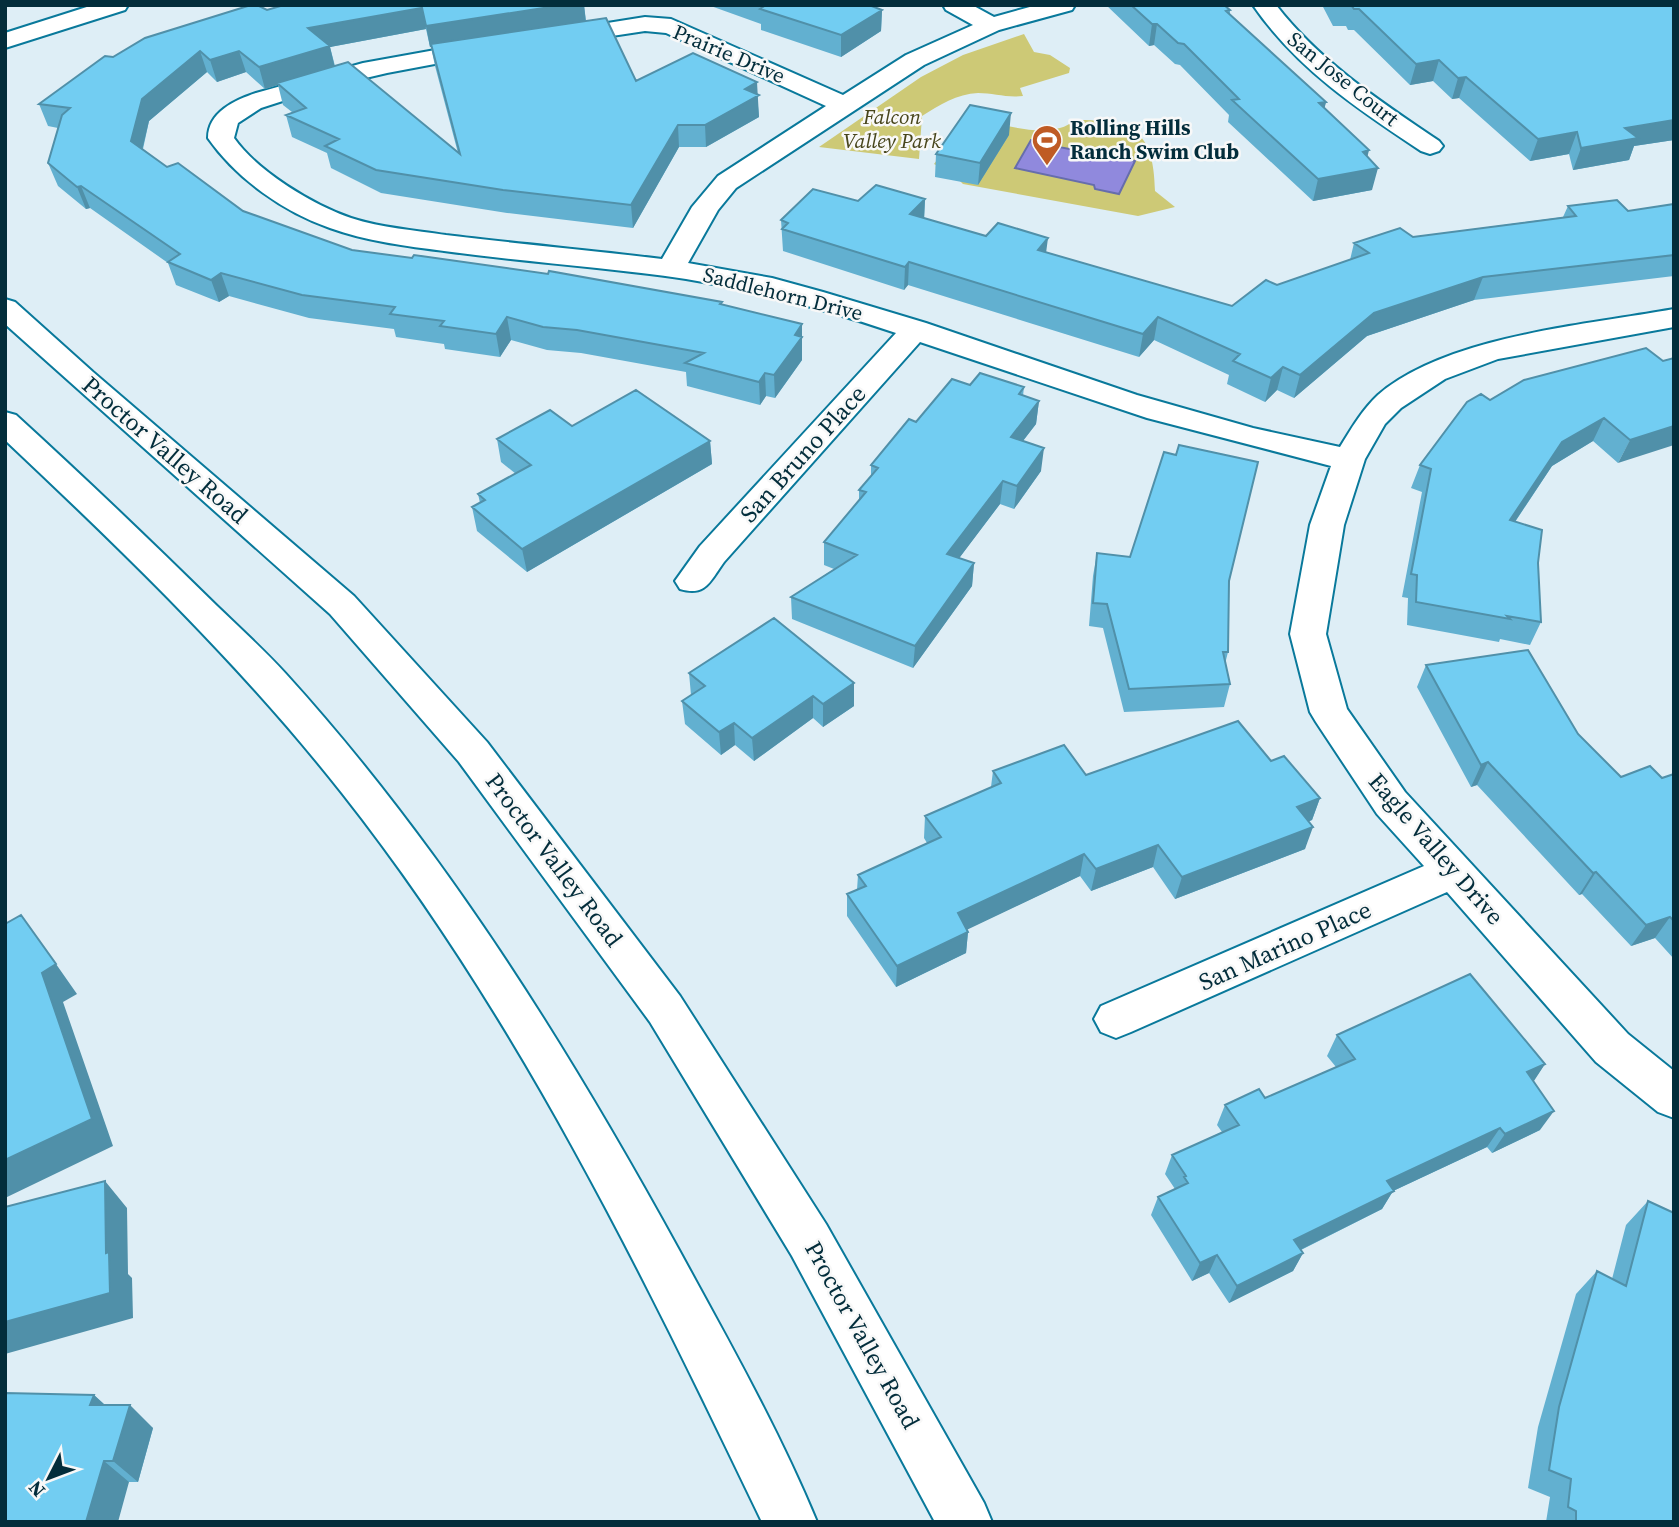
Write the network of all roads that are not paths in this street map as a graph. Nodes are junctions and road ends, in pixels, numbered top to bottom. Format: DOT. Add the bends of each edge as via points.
graph roads {
  1 [pos="117,5"];
  2 [pos="954,5"];
  3 [pos="1064,5"];
  4 [pos="1264,5"];
  5 [pos="991,25"];
  6 [pos="537,40"];
  7 [pos="5,41"];
  8 [pos="504,45"];
  9 [pos="846,106"];
  10 [pos="1430,146"];
  11 [pos="672,267"];
  12 [pos="5,308"];
  13 [pos="1674,318"];
  14 [pos="916,329"];
  15 [pos="5,422"];
  16 [pos="1349,459"];
  17 [pos="692,581"];
  18 [pos="1452,872"];
  19 [pos="1116,1019"];
  20 [pos="1674,1098"];
  21 [pos="790,1522"];
  22 [pos="965,1522"];
  1 -- 7 [label="street"];
  2 -- 5 [label="street"];
  3 -- 5 [label="street"];
  4 -- 10 [label="street, San Jose Court" via="1298,48"];
  5 -- 9 [label="street" via="915,60"];
  6 -- 9 [label="street, Prairie Drive" via="645,24 671,26"];
  8 -- 11 [label="street, Saddlehorn Drive" via="317,82 238,109 220,132 224,144 265,181 330,219 419,240"];
  9 -- 11 [label="street" via="727,182 706,206"];
  11 -- 14 [label="street, Saddlehorn Drive" via="772,288"];
  12 -- 22 [label="street, Proctor Valley Road" via="342,606 473,752 665,1009 809,1240"];
  13 -- 16 [label="street, Eagle Valley Drive" via="1491,351 1434,372 1390,401"];
  14 -- 16 [label="street, Saddlehorn Drive" via="1095,392 1304,451"];
  14 -- 17 [label="street, San Bruno Place"];
  15 -- 21 [label="street" via="136,544 278,689 376,807 506,990 637,1215"];
  16 -- 18 [label="street, Eagle Valley Drive" via="1328,525 1308,634 1329,712 1391,803"];
  18 -- 19 [label="street, San Marino Place"];
  18 -- 20 [label="street, Eagle Valley Drive" via="1612,1048"];
}
